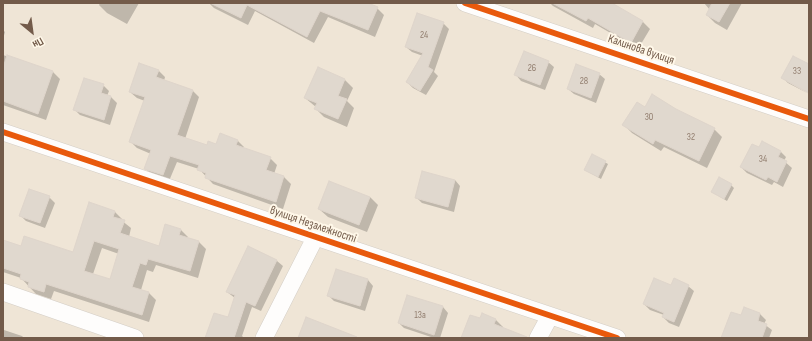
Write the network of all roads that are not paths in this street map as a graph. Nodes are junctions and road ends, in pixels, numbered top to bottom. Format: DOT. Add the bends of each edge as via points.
graph roads {
  1 [pos="465,3"];
  2 [pos="809,119"];
  3 [pos="3,132"];
  4 [pos="315,238"];
  5 [pos="3,292"];
  6 [pos="550,316"];
  7 [pos="135,338"];
  8 [pos="264,338"];
  9 [pos="538,338"];
  10 [pos="617,338"];
  1 -- 2 [label="street, Калинова вулиця"];
  3 -- 4 [label="street, вулиця Незалежності"];
  4 -- 6 [label="street, вулиця Незалежності"];
  4 -- 8 [label="street"];
  5 -- 7 [label="street"];
  6 -- 9 [label="street"];
  6 -- 10 [label="street, вулиця Незалежності"];
}
